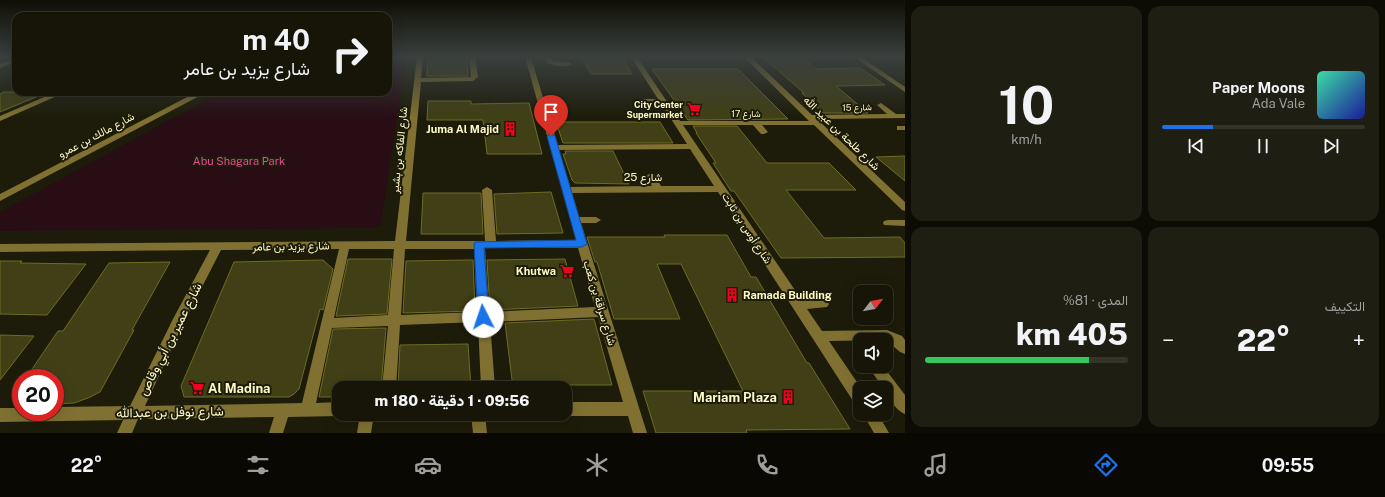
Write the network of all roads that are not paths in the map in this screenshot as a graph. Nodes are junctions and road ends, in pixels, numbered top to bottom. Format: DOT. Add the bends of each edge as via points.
graph roads {
  1 [pos="475,77"];
  2 [pos="534,77"];
  3 [pos="647,77"];
  4 [pos="768,77"];
  5 [pos="886,77"];
  6 [pos="418,80"];
  7 [pos="905,90"];
  8 [pos="52,96"];
  9 [pos="195,96"];
  10 [pos="641,101"];
  11 [pos="663,101"];
  12 [pos="881,105"];
  13 [pos="543,110"];
  14 [pos="559,110"];
  15 [pos="894,116"];
  16 [pos="905,116"];
  17 [pos="0,118"];
  18 [pos="813,120"];
  19 [pos="678,123"];
  20 [pos="755,123"];
  21 [pos="764,132"];
  22 [pos="693,146"];
  23 [pos="555,148"];
  24 [pos="652,176"];
  25 [pos="658,189"];
  26 [pos="721,189"];
  27 [pos="487,190"];
  28 [pos="566,190"];
  29 [pos="0,198"];
  30 [pos="905,208"];
  31 [pos="575,220"];
  32 [pos="596,220"];
  33 [pos="905,222"];
  34 [pos="888,223"];
  35 [pos="485,244"];
  36 [pos="582,244"];
  37 [pos="345,245"];
  38 [pos="400,245"];
  39 [pos="218,246"];
  40 [pos="0,248"];
  41 [pos="798,304"];
  42 [pos="823,304"];
  43 [pos="603,312"];
  44 [pos="483,317"];
  45 [pos="394,320"];
  46 [pos="327,323"];
  47 [pos="818,336"];
  48 [pos="893,338"];
  49 [pos="853,340"];
  50 [pos="905,348"];
  51 [pos="880,373"];
  52 [pos="390,381"];
  53 [pos="488,381"];
  54 [pos="853,388"];
  55 [pos="905,407"];
  56 [pos="332,409"];
  57 [pos="572,409"];
  58 [pos="633,409"];
  59 [pos="283,410"];
  60 [pos="307,410"];
  61 [pos="133,414"];
  62 [pos="0,415"];
  63 [pos="366,421"];
  64 [pos="479,421"];
  65 [pos="874,421"];
  66 [pos="124,433"];
  67 [pos="276,433"];
  68 [pos="364,433"];
  69 [pos="480,433"];
  70 [pos="640,433"];
  71 [pos="882,433"];
  1 -- 6 [label="street"];
  2 -- 13 [label="street, شارع سراقة بن كعب"];
  3 -- 11 [label="street, شارع أوس بن ثابت"];
  4 -- 18 [label="street, شارع طلحة بن عبيد الله"];
  5 -- 7 [label="street"];
  6 -- 38 [label="street, شارع الفاكه بن بشير"];
  8 -- 17 [label="street"];
  9 -- 29 [label="street, شارع مالك بن عمرو"];
  10 -- 11 [label="street"];
  11 -- 19 [label="street, شارع أوس بن ثابت"];
  12 -- 15 [label="street"];
  13 -- 14 [label="street"];
  13 -- 23 [label="street, شارع سراقة بن كعب"];
  15 -- 16 [label="street, شارع 15"];
  15 -- 18 [label="street, شارع 15"];
  18 -- 20 [label="street, شارع 17"];
  18 -- 30 [label="street, شارع طلحة بن عبيد الله"];
  19 -- 20 [label="street, شارع 17"];
  19 -- 22 [label="street, شارع أوس بن ثابت"];
  20 -- 21 [label="street"];
  22 -- 23 [label="street"];
  22 -- 26 [label="street, شارع أوس بن ثابت"];
  23 -- 28 [label="street, شارع سراقة بن كعب"];
  24 -- 25 [label="street"];
  25 -- 26 [label="street, شارع 25"];
  25 -- 28 [label="street, شارع 25"];
  26 -- 41 [label="street, شارع أوس بن ثابت"];
  27 -- 35 [label="street"];
  28 -- 31 [label="street, شارع سراقة بن كعب"];
  31 -- 32 [label="street"];
  31 -- 36 [label="street, شارع سراقة بن كعب"];
  33 -- 34 [label="street"];
  35 -- 36 [label="street, شارع يزيد بن عامر"];
  35 -- 38 [label="street, شارع يزيد بن عامر"];
  35 -- 44 [label="street"];
  36 -- 43 [label="street, شارع سراقة بن كعب"];
  37 -- 38 [label="street, شارع يزيد بن عامر"];
  37 -- 39 [label="street, شارع يزيد بن عامر"];
  37 -- 46 [label="street"];
  38 -- 45 [label="street, شارع الفاكه بن بشير"];
  39 -- 40 [label="street, شارع يزيد بن عامر"];
  39 -- 61 [label="street, شارع عمير بن أبي وقاص"];
  41 -- 42 [label="street"];
  41 -- 47 [label="street, شارع أوس بن ثابت"];
  43 -- 44 [label="street"];
  43 -- 58 [label="street, شارع سراقة بن كعب"];
  44 -- 45 [label="street"];
  44 -- 53 [label="street"];
  45 -- 46 [label="street"];
  45 -- 52 [label="street, شارع الفاكه بن بشير"];
  46 -- 60 [label="street"];
  47 -- 49 [label="street"];
  47 -- 54 [label="street, شارع أوس بن ثابت"];
  48 -- 50 [label="street"];
  51 -- 55 [label="street"];
  56 -- 60 [label="street, شارع نوفل بن عبدالله"];
  57 -- 58 [label="street"];
  58 -- 70 [label="street, شارع سراقة بن كعب"];
  59 -- 60 [label="street, شارع نوفل بن عبدالله"];
  59 -- 61 [label="street, شارع نوفل بن عبدالله"];
  59 -- 67 [label="street"];
  61 -- 62 [label="street, شارع نوفل بن عبدالله"];
  61 -- 66 [label="street, شارع عمير بن أبي وقاص"];
  63 -- 68 [label="street"];
  64 -- 69 [label="street"];
  65 -- 71 [label="street"];
}
